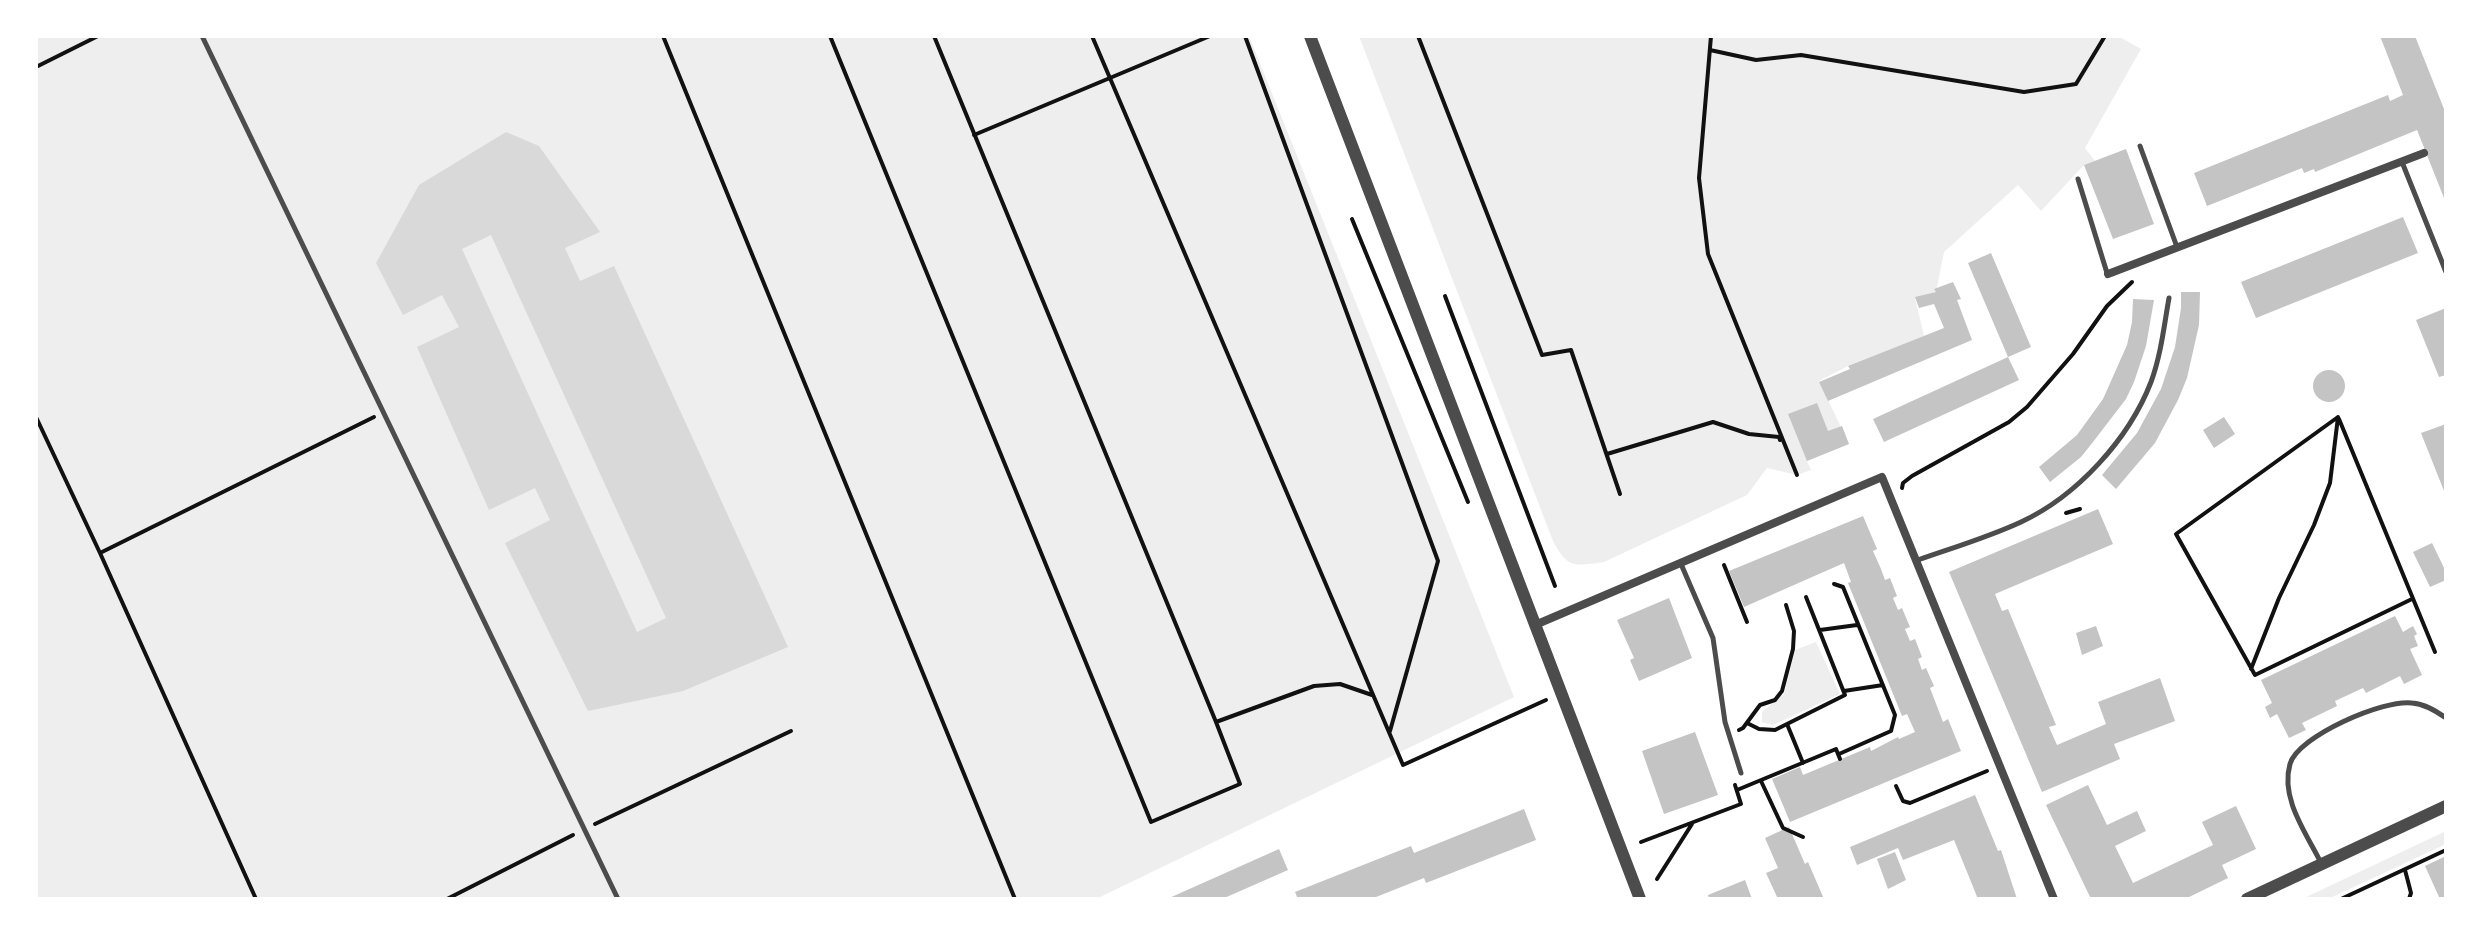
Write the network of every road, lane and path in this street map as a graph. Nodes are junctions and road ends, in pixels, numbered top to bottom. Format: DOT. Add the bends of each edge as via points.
graph roads {
  1 [pos="98,36"];
  2 [pos="202,36"];
  3 [pos="663,36"];
  4 [pos="830,36"];
  5 [pos="934,36"];
  6 [pos="1092,36"];
  7 [pos="1210,36"];
  8 [pos="1245,36"];
  9 [pos="1310,36"];
  10 [pos="1418,36"];
  11 [pos="1711,36"];
  12 [pos="2105,36"];
  13 [pos="1710,50"];
  14 [pos="36,67"];
  15 [pos="1111,79"];
  16 [pos="974,135"];
  17 [pos="2140,146"];
  18 [pos="2424,153"];
  19 [pos="2402,161"];
  20 [pos="2078,179"];
  21 [pos="1352,219"];
  22 [pos="2177,247"];
  23 [pos="2160,253"];
  24 [pos="2446,272"];
  25 [pos="2108,274"];
  26 [pos="1445,296"];
  27 [pos="2169,298"];
  28 [pos="383,412"];
  29 [pos="36,417"];
  30 [pos="2338,417"];
  31 [pos="1607,454"];
  32 [pos="1620,494"];
  33 [pos="1471,510"];
  34 [pos="1897,511"];
  35 [pos="100,553"];
  36 [pos="1918,560"];
  37 [pos="1680,563"];
  38 [pos="1724,565"];
  39 [pos="1834,584"];
  40 [pos="1555,586"];
  41 [pos="1806,597"];
  42 [pos="2412,599"];
  43 [pos="1786,605"];
  44 [pos="1747,622"];
  45 [pos="1858,624"];
  46 [pos="1535,625"];
  47 [pos="1820,630"];
  48 [pos="2435,652"];
  49 [pos="2251,669"];
  50 [pos="1883,685"];
  51 [pos="1543,687"];
  52 [pos="1844,691"];
  53 [pos="1372,695"];
  54 [pos="1548,699"];
  55 [pos="1553,711"];
  56 [pos="2446,718"];
  57 [pos="1216,722"];
  58 [pos="1747,723"];
  59 [pos="1787,723"];
  60 [pos="791,731"];
  61 [pos="1728,733"];
  62 [pos="1389,734"];
  63 [pos="1803,763"];
  64 [pos="1987,771"];
  65 [pos="1741,773"];
  66 [pos="1732,776"];
  67 [pos="1760,780"];
  68 [pos="1896,786"];
  69 [pos="1737,790"];
  70 [pos="2446,806"];
  71 [pos="1693,822"];
  72 [pos="585,829"];
  73 [pos="1803,837"];
  74 [pos="1641,842"];
  75 [pos="2446,850"];
  76 [pos="2321,863"];
  77 [pos="2405,870"];
  78 [pos="1657,879"];
  79 [pos="256,899"];
  80 [pos="447,899"];
  81 [pos="618,899"];
  82 [pos="1015,899"];
  83 [pos="1640,899"];
  84 [pos="2054,899"];
  85 [pos="2247,899"];
  86 [pos="2341,899"];
  87 [pos="2409,899"];
  1 -- 14 [label="path"];
  2 -- 28 [label="lane"];
  3 -- 82 [label="path"];
  4 -- 57 [label="path" via="1151,822 1240,784"];
  5 -- 16 [label="path"];
  6 -- 15 [label="path"];
  7 -- 15 [label="path"];
  8 -- 62 [label="path" via="1438,561"];
  9 -- 46 [label="street"];
  10 -- 31 [label="path" via="1542,355 1571,350"];
  11 -- 13 [label="path"];
  12 -- 13 [label="path" via="2076,84 2024,92 1801,55 1756,60"];
  13 -- 31 [label="path" via="1699,178 1708,254 1797,475 1779,437 1713,422"];
  15 -- 16 [label="path"];
  15 -- 53 [label="path"];
  16 -- 57 [label="path"];
  17 -- 22 [label="lane"];
  18 -- 19 [label="street"];
  19 -- 22 [label="street"];
  19 -- 24 [label="lane"];
  20 -- 25 [label="lane"];
  21 -- 33 [label="path"];
  22 -- 23 [label="street"];
  23 -- 25 [label="street"];
  23 -- 34 [label="path" via="2107,306 2027,407 1903,483 1904,504"];
  26 -- 40 [label="path"];
  27 -- 36 [label="lane" via="2151,382 2128,424 2086,476 2023,522"];
  28 -- 35 [label="path"];
  28 -- 72 [label="lane"];
  29 -- 35 [label="path"];
  30 -- 42 [label="path"];
  30 -- 49 [label="path" via="2330,483"];
  30 -- 49 [label="path" via="2176,534"];
  31 -- 32 [label="path"];
  34 -- 36 [label="street"];
  34 -- 37 [label="street" via="1882,477"];
  35 -- 79 [label="path"];
  36 -- 84 [label="street"];
  37 -- 46 [label="street"];
  37 -- 61 [label="lane" via="1713,638"];
  38 -- 44 [label="path"];
  39 -- 45 [label="path" via="1843,587"];
  41 -- 47 [label="path"];
  42 -- 48 [label="path"];
  42 -- 49 [label="path" via="2255,675"];
  43 -- 58 [label="path" via="1794,631 1782,691 1760,705"];
  45 -- 47 [label="path"];
  45 -- 50 [label="path"];
  46 -- 83 [label="street"];
  47 -- 52 [label="path"];
  50 -- 52 [label="path"];
  50 -- 63 [label="path" via="1895,715 1891,731 1840,757 1836,749"];
  51 -- 54 [label="path"];
  52 -- 59 [label="path"];
  53 -- 57 [label="path" via="1340,684 1314,686"];
  53 -- 62 [label="path"];
  54 -- 55 [label="path"];
  54 -- 62 [label="path" via="1403,765"];
  56 -- 76 [label="lane" via="2412,702 2393,704 2318,735 2297,751 2290,762 2289,790"];
  58 -- 59 [label="path" via="1767,731"];
  58 -- 61 [label="path"];
  59 -- 63 [label="path"];
  60 -- 72 [label="path"];
  61 -- 65 [label="lane"];
  63 -- 67 [label="path"];
  64 -- 68 [label="path" via="1910,803 1903,801"];
  66 -- 69 [label="path"];
  67 -- 69 [label="path"];
  67 -- 73 [label="path" via="1783,828"];
  69 -- 71 [label="path" via="1741,804"];
  70 -- 76 [label="street"];
  71 -- 74 [label="path"];
  71 -- 78 [label="path"];
  72 -- 80 [label="path"];
  72 -- 81 [label="lane"];
  75 -- 77 [label="path"];
  76 -- 85 [label="street"];
  77 -- 86 [label="path"];
  77 -- 87 [label="path"];
}
